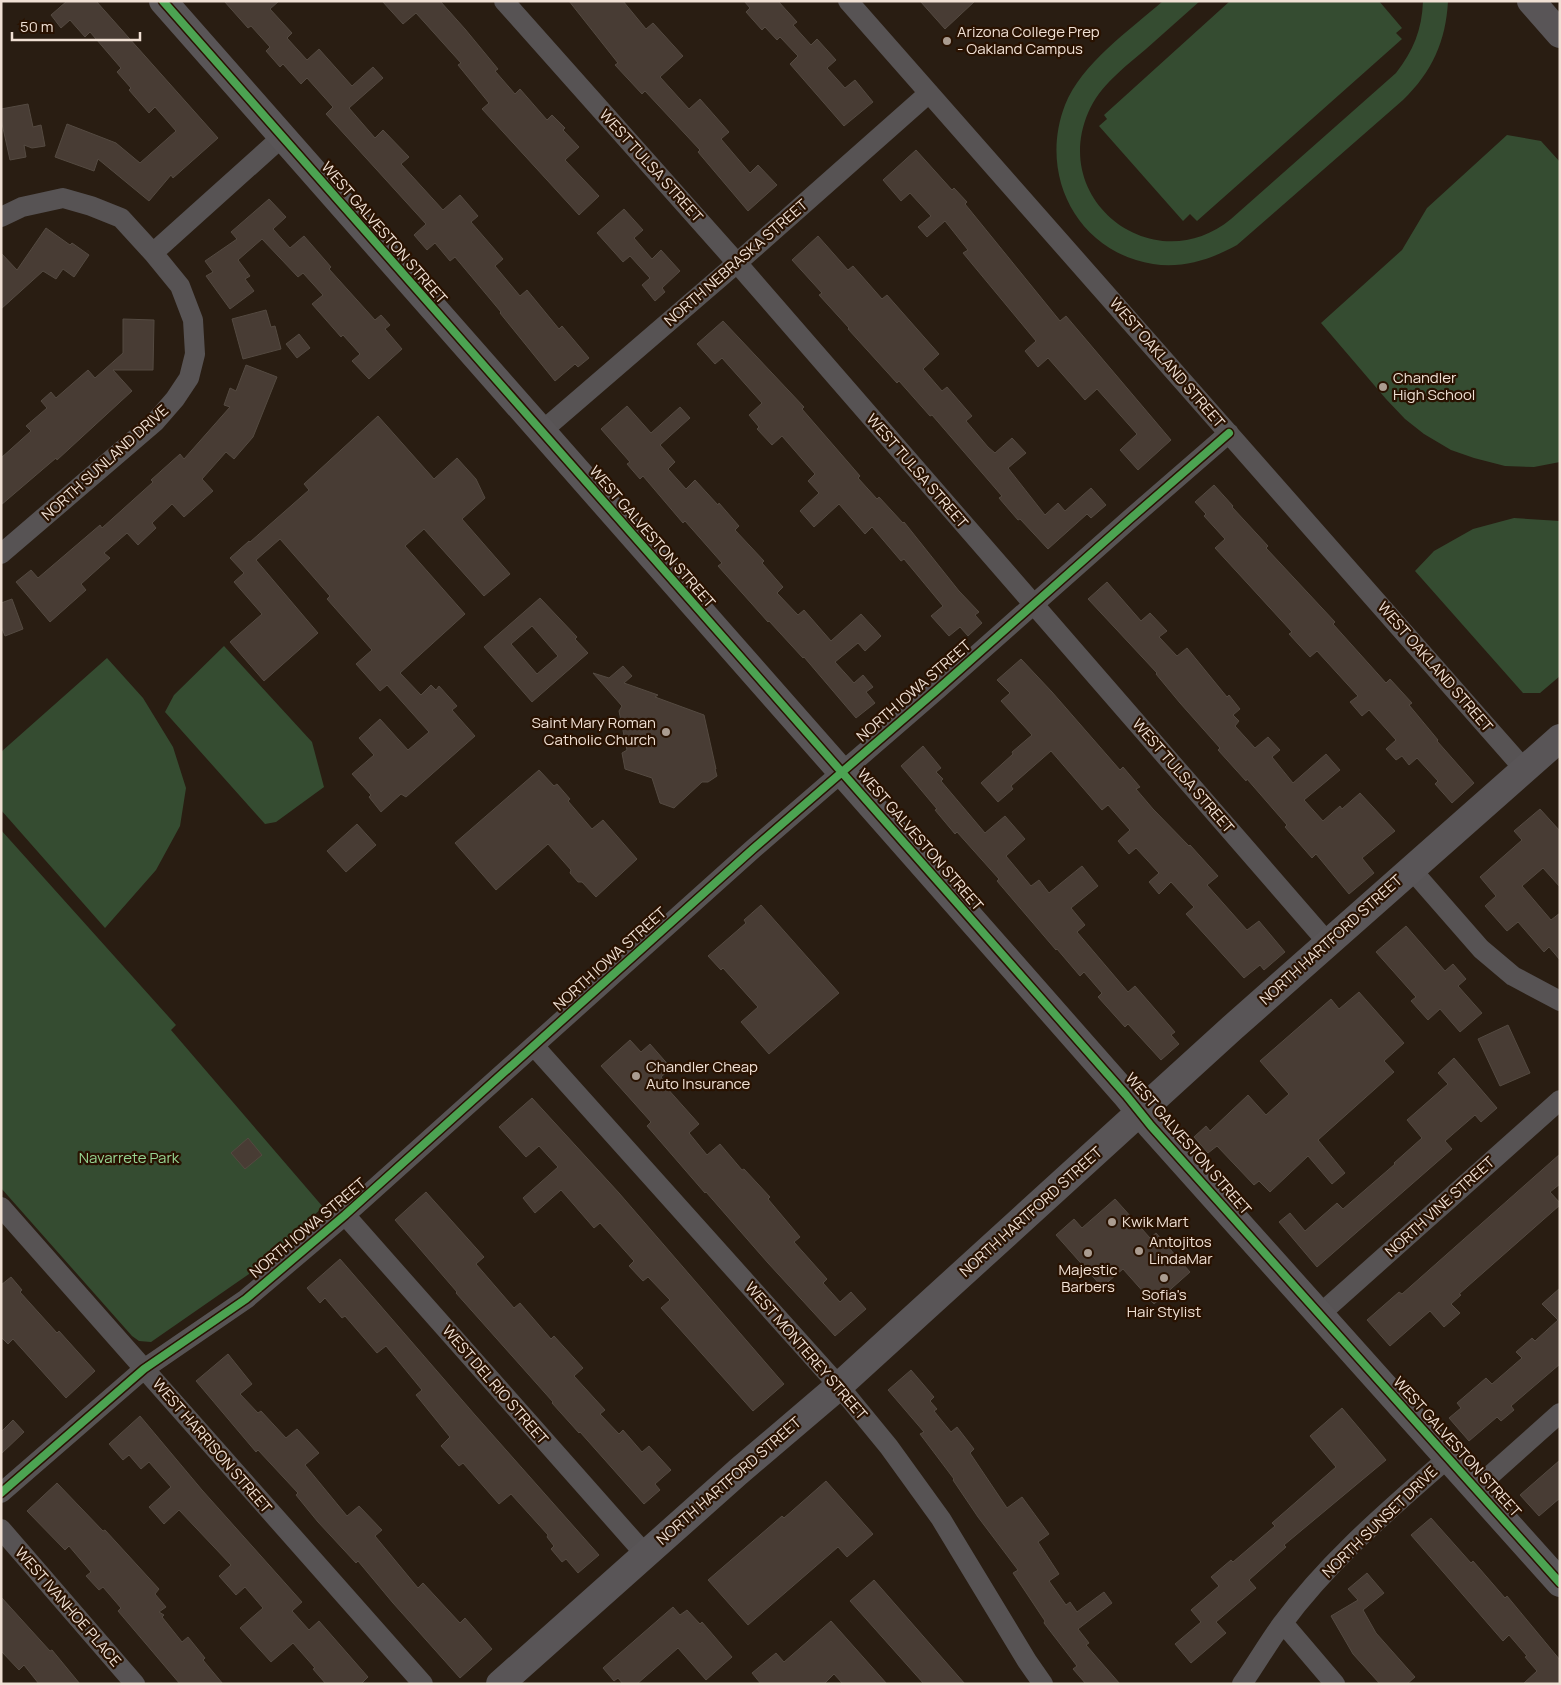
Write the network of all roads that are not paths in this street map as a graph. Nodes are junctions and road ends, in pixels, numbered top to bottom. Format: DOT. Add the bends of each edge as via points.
graph roads {
  1 [pos="504,1"];
  2 [pos="848,1"];
  3 [pos="1531,1"];
  4 [pos="168,3"];
  5 [pos="1560,34"];
  6 [pos="929,93"];
  7 [pos="282,137"];
  8 [pos="1,217"];
  9 [pos="153,252"];
  10 [pos="737,263"];
  11 [pos="542,431"];
  12 [pos="1229,433"];
  13 [pos="1,554"];
  14 [pos="1033,604"];
  15 [pos="1560,738"];
  16 [pos="1525,770"];
  17 [pos="842,772"];
  18 [pos="1412,869"];
  19 [pos="1328,943"];
  20 [pos="1560,1001"];
  21 [pos="534,1046"];
  22 [pos="1560,1100"];
  23 [pos="1140,1112"];
  24 [pos="1,1207"];
  25 [pos="346,1216"];
  26 [pos="1319,1315"];
  27 [pos="144,1369"];
  28 [pos="839,1386"];
  29 [pos="1560,1412"];
  30 [pos="1448,1457"];
  31 [pos="1476,1488"];
  32 [pos="1,1493"];
  33 [pos="1,1530"];
  34 [pos="645,1554"];
  35 [pos="1560,1583"];
  36 [pos="1282,1623"];
  37 [pos="135,1684"];
  38 [pos="423,1684"];
  39 [pos="500,1684"];
  40 [pos="1044,1684"];
  41 [pos="1242,1684"];
  42 [pos="1335,1684"];
  1 -- 10 [label="street, WEST TULSA STREET"];
  2 -- 6 [label="street, WEST OAKLAND STREET"];
  3 -- 5 [label="street"];
  4 -- 7 [label="street, WEST GALVESTON STREET"];
  6 -- 10 [label="street, NORTH NEBRASKA STREET"];
  6 -- 12 [label="street, WEST OAKLAND STREET"];
  7 -- 9 [label="street"];
  7 -- 11 [label="street, WEST GALVESTON STREET"];
  8 -- 9 [label="street, NORTH SUNLAND DRIVE" via="22,207 63,198 121,218"];
  9 -- 13 [label="street, NORTH SUNLAND DRIVE" via="180,286 193,320 195,354 189,378 155,422"];
  10 -- 11 [label="street, NORTH NEBRASKA STREET"];
  10 -- 14 [label="street, WEST TULSA STREET"];
  11 -- 17 [label="street, WEST GALVESTON STREET"];
  12 -- 14 [label="street, NORTH IOWA STREET"];
  12 -- 16 [label="street, WEST OAKLAND STREET"];
  14 -- 17 [label="street, NORTH IOWA STREET"];
  14 -- 19 [label="street, WEST TULSA STREET"];
  15 -- 16 [label="street, NORTH HARTFORD STREET"];
  16 -- 18 [label="street, NORTH HARTFORD STREET"];
  17 -- 21 [label="street, NORTH IOWA STREET"];
  17 -- 23 [label="street, WEST GALVESTON STREET"];
  18 -- 19 [label="street, NORTH HARTFORD STREET"];
  18 -- 20 [label="street" via="1481,949 1513,976"];
  19 -- 23 [label="street, NORTH HARTFORD STREET"];
  21 -- 25 [label="street, NORTH IOWA STREET"];
  21 -- 28 [label="street, WEST MONTEREY STREET"];
  22 -- 26 [label="street, NORTH VINE STREET"];
  23 -- 26 [label="street, WEST GALVESTON STREET"];
  23 -- 28 [label="street, NORTH HARTFORD STREET"];
  24 -- 27 [label="street, WEST HARRISON STREET"];
  25 -- 27 [label="street, NORTH IOWA STREET" via="246,1299"];
  25 -- 34 [label="street, WEST DEL RIO STREET"];
  26 -- 30 [label="street, WEST GALVESTON STREET"];
  27 -- 32 [label="street, NORTH IOWA STREET"];
  27 -- 38 [label="street, WEST HARRISON STREET"];
  28 -- 34 [label="street, NORTH HARTFORD STREET"];
  28 -- 40 [label="street, WEST MONTEREY STREET" via="890,1447 941,1519"];
  29 -- 31 [label="street"];
  30 -- 31 [label="street, WEST GALVESTON STREET"];
  30 -- 36 [label="street, NORTH SUNSET DRIVE" via="1357,1539"];
  31 -- 35 [label="street, WEST GALVESTON STREET"];
  33 -- 37 [label="street, WEST IVANHOE PLACE"];
  34 -- 39 [label="street, NORTH HARTFORD STREET"];
  36 -- 41 [label="street, NORTH SUNSET DRIVE"];
  36 -- 42 [label="street"];
}
